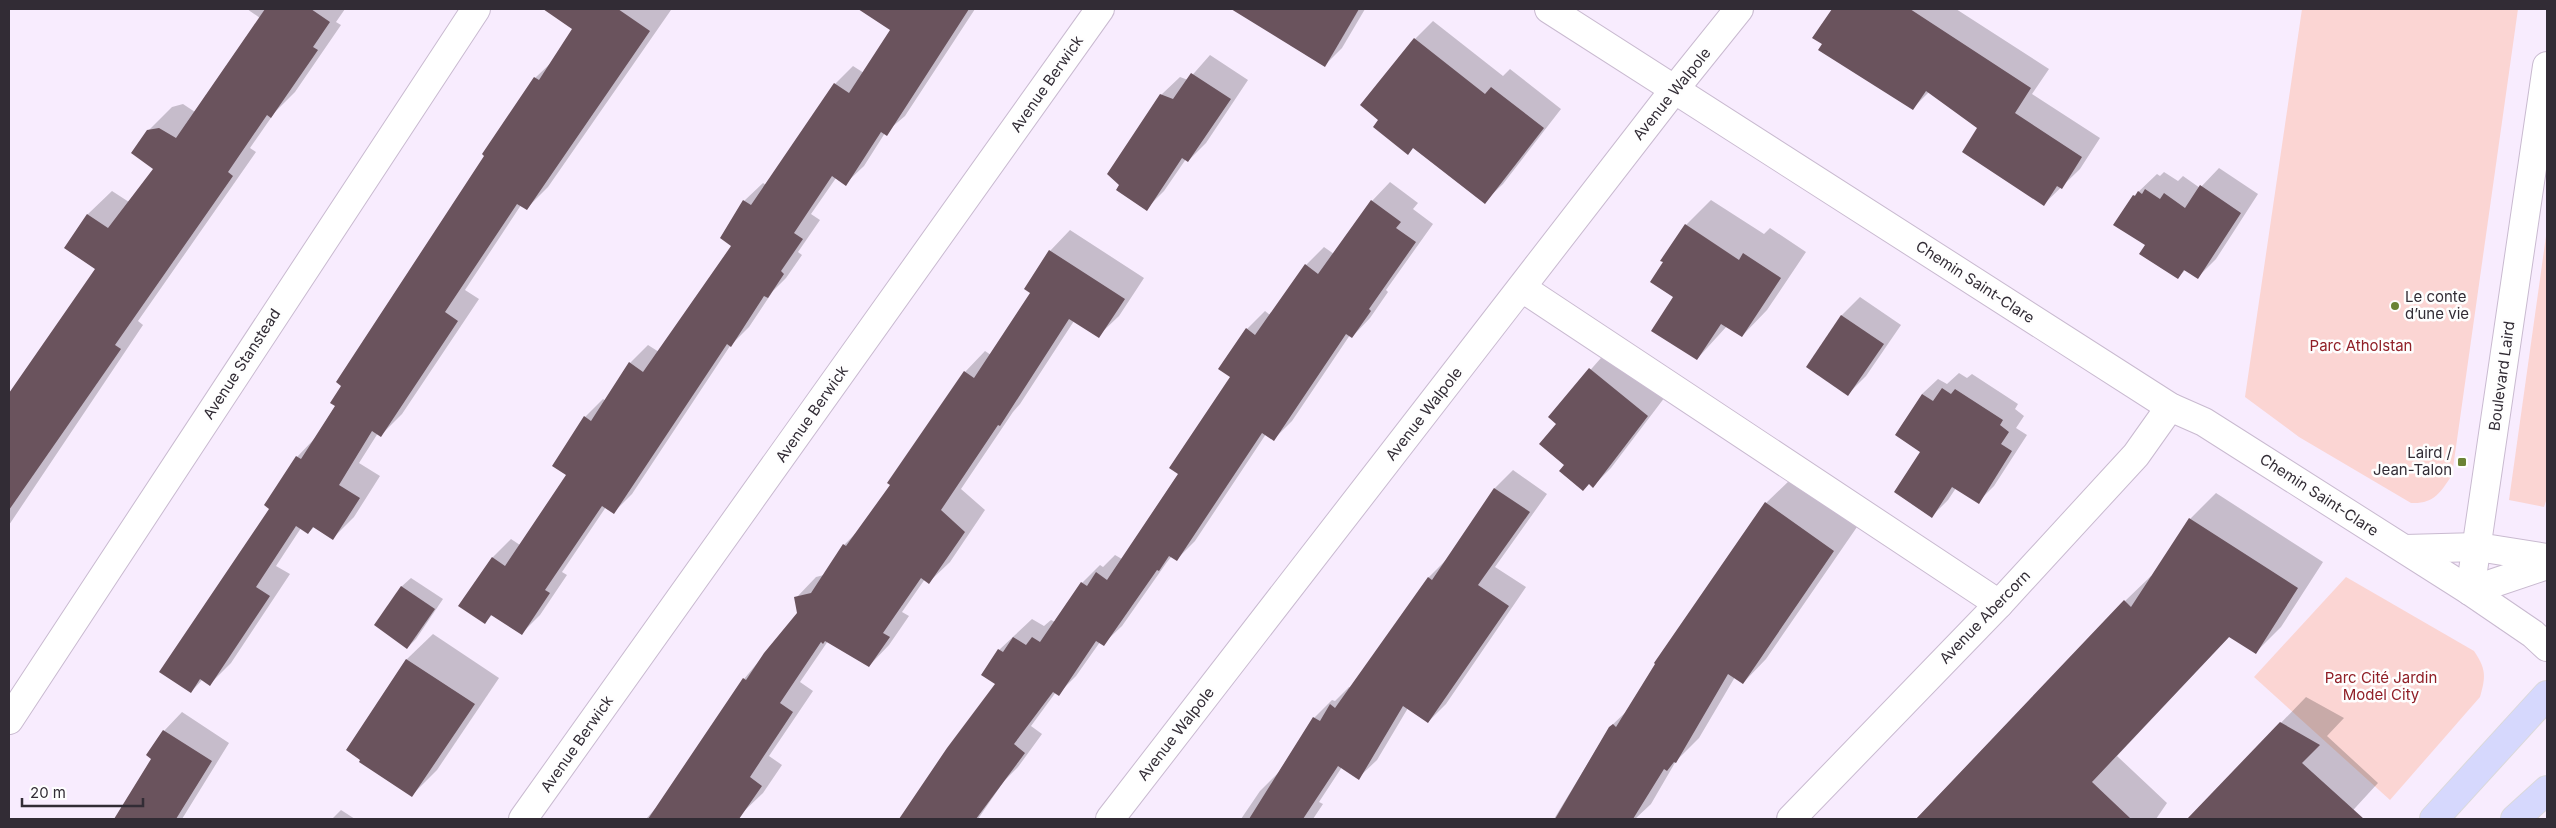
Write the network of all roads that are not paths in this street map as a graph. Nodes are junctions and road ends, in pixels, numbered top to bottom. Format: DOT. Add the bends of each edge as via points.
graph roads {
  1 [pos="476,9"];
  2 [pos="1100,9"];
  3 [pos="1549,9"];
  4 [pos="1739,9"];
  5 [pos="2547,66"];
  6 [pos="1674,90"];
  7 [pos="1522,288"];
  8 [pos="2170,407"];
  9 [pos="2478,546"];
  10 [pos="2405,549"];
  11 [pos="2547,558"];
  12 [pos="2547,565"];
  13 [pos="2470,591"];
  14 [pos="1999,604"];
  15 [pos="2547,647"];
  16 [pos="2547,695"];
  17 [pos="9,720"];
  18 [pos="2547,790"];
  19 [pos="524,819"];
  20 [pos="1110,819"];
  21 [pos="1791,819"];
  22 [pos="2434,819"];
  23 [pos="2515,819"];
  1 -- 17 [label="street, Avenue Stanstead"];
  2 -- 19 [label="street, Avenue Berwick"];
  3 -- 6 [label="street, Chemin Saint-Clare"];
  4 -- 6 [label="street, Avenue Walpole"];
  5 -- 9 [label="street, Boulevard Laird"];
  6 -- 7 [label="street, Avenue Walpole"];
  6 -- 8 [label="street, Chemin Saint-Clare"];
  7 -- 14 [label="street"];
  7 -- 20 [label="street, Avenue Walpole"];
  8 -- 10 [label="street, Chemin Saint-Clare" via="2204,422"];
  8 -- 14 [label="street, Avenue Abercorn" via="2136,455"];
  9 -- 10 [label="street"];
  9 -- 11 [label="street"];
  9 -- 13 [label="street, Boulevard Laird"];
  10 -- 13 [label="street, Chemin Saint-Clare"];
  12 -- 13 [label="street"];
  13 -- 15 [label="street"];
  14 -- 21 [label="street, Avenue Abercorn"];
  16 -- 22 [label="main road"];
  18 -- 23 [label="main road"];
}
